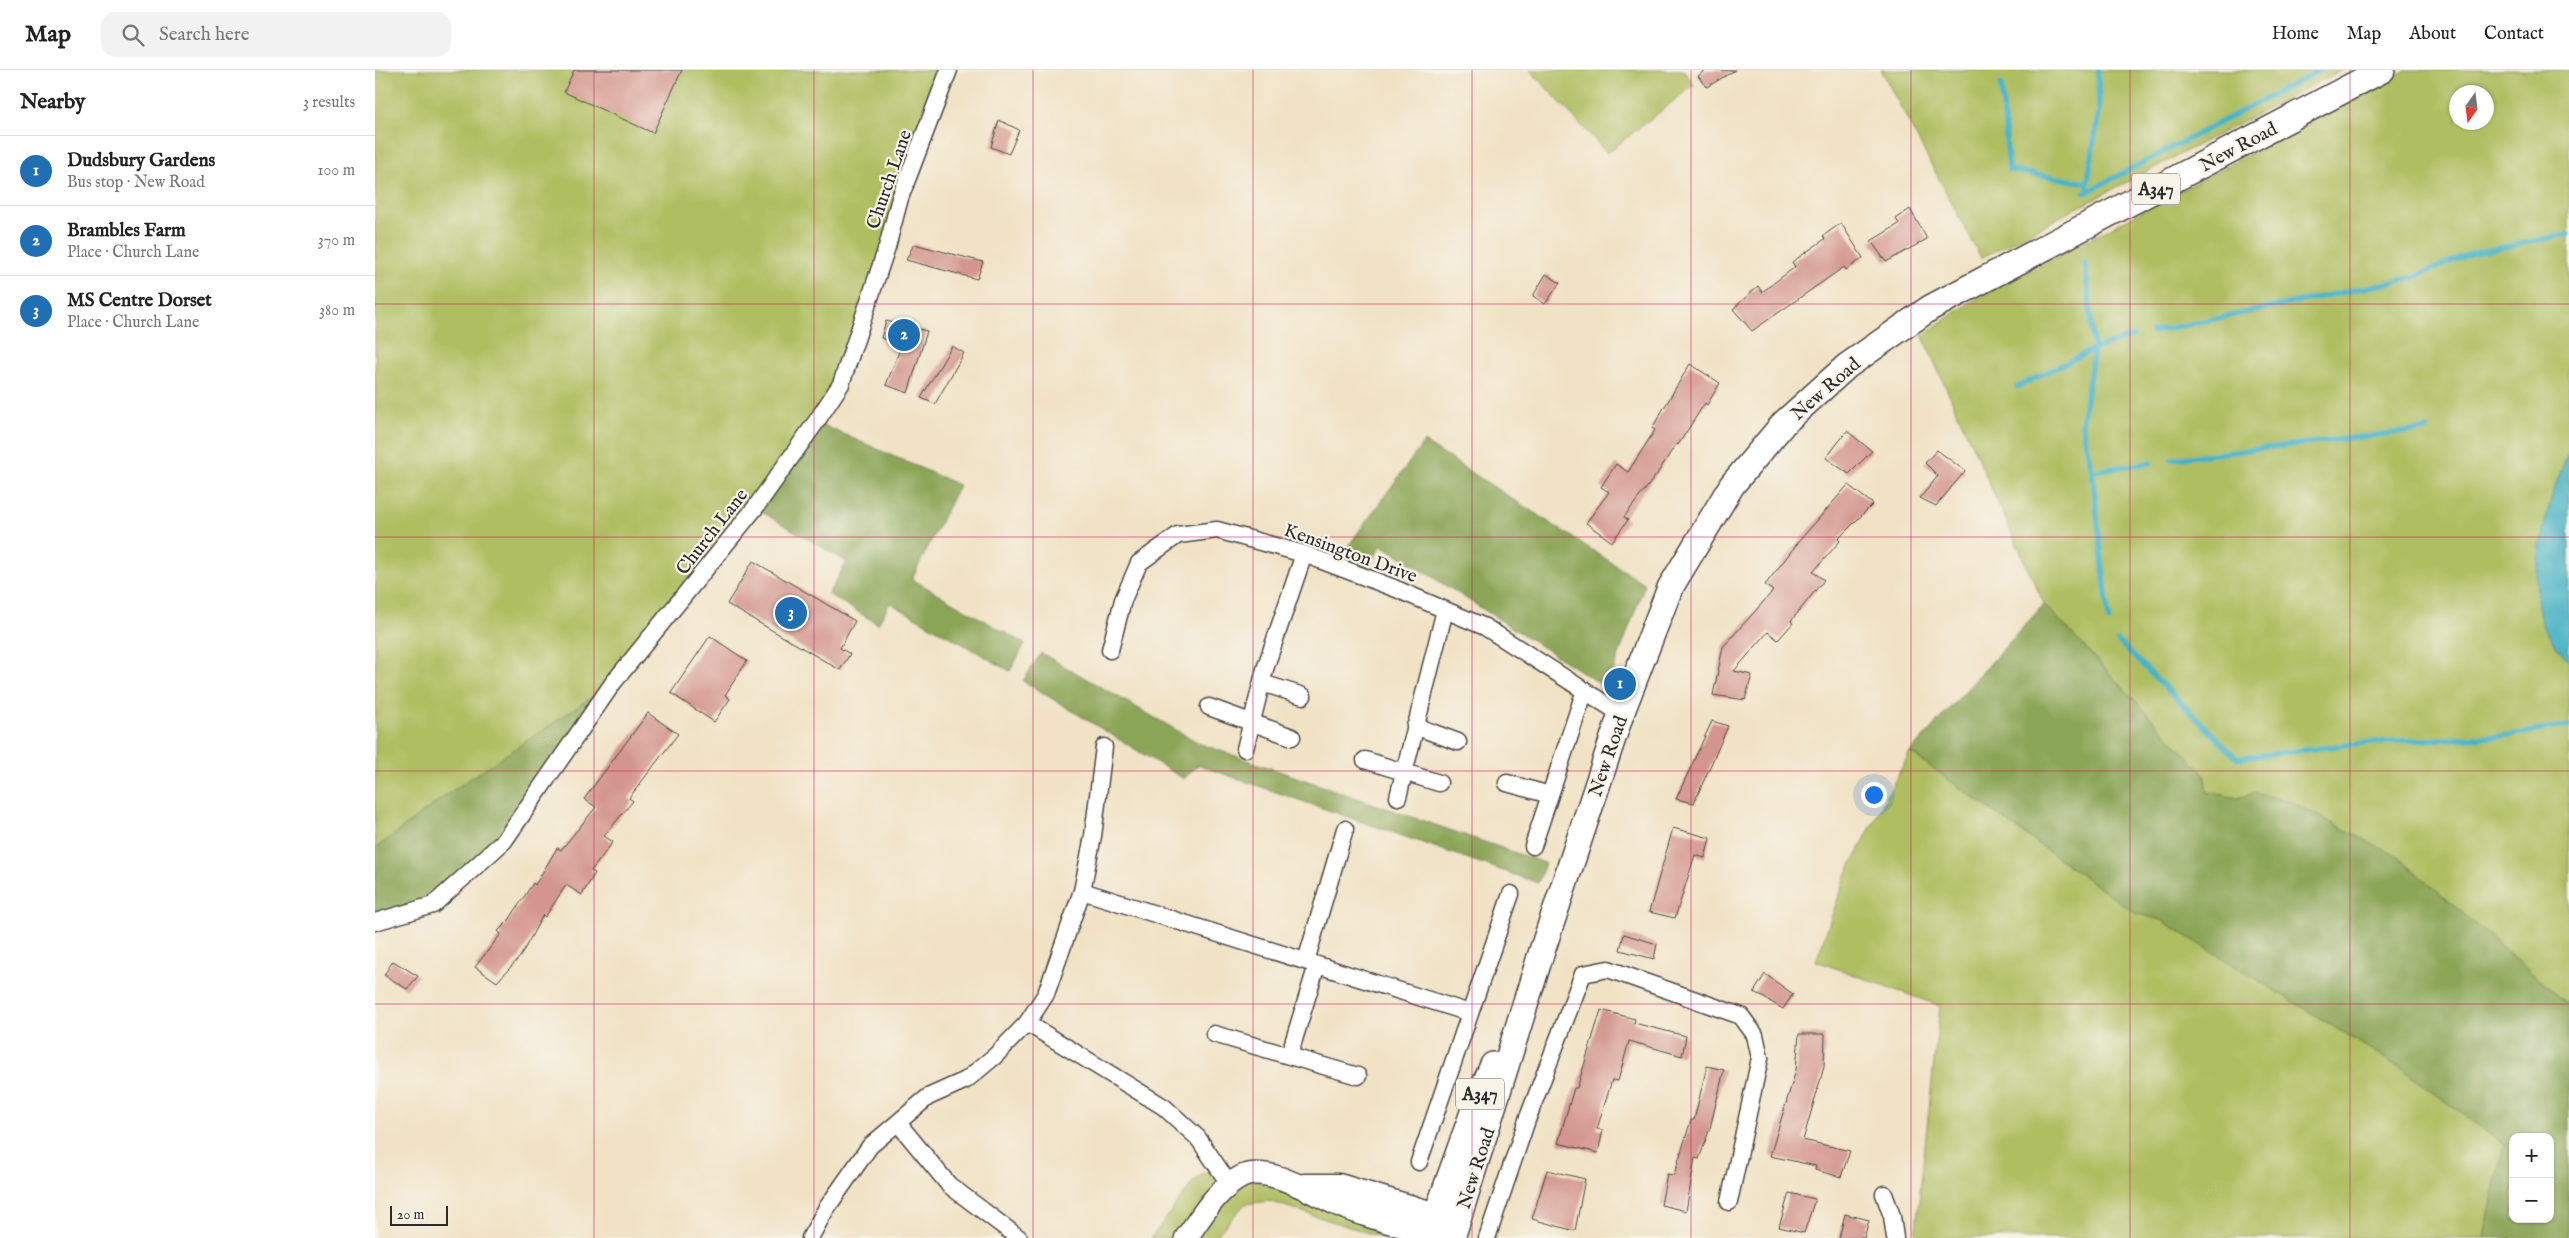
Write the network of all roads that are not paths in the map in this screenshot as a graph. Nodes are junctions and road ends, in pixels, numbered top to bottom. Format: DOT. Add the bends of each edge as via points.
graph roads {
  1 [pos="949,70"];
  2 [pos="2383,70"];
  3 [pos="1304,554"];
  4 [pos="1445,610"];
  5 [pos="1110,650"];
  6 [pos="1262,683"];
  7 [pos="1585,690"];
  8 [pos="1303,696"];
  9 [pos="1209,707"];
  10 [pos="1621,714"];
  11 [pos="1252,723"];
  12 [pos="1415,726"];
  13 [pos="1292,737"];
  14 [pos="1459,742"];
  15 [pos="1105,748"];
  16 [pos="1245,749"];
  17 [pos="1365,760"];
  18 [pos="1404,772"];
  19 [pos="1439,783"];
  20 [pos="1507,783"];
  21 [pos="1550,795"];
  22 [pos="1398,798"];
  23 [pos="1345,829"];
  24 [pos="1533,846"];
  25 [pos="1082,891"];
  26 [pos="1511,894"];
  27 [pos="375,922"];
  28 [pos="1311,963"];
  29 [pos="1470,1013"];
  30 [pos="1027,1023"];
  31 [pos="1213,1034"];
  32 [pos="1289,1056"];
  33 [pos="1358,1076"];
  34 [pos="898,1123"];
  35 [pos="1419,1162"];
  36 [pos="1230,1185"];
  37 [pos="1884,1194"];
  38 [pos="1729,1202"];
  39 [pos="1440,1231"];
  40 [pos="811,1238"];
  41 [pos="1019,1238"];
  42 [pos="1185,1238"];
  43 [pos="1487,1238"];
  44 [pos="1895,1238"];
  1 -- 27 [label="street, Church Lane" via="901,198 841,384 816,422 755,508 613,683 505,841 433,905"];
  2 -- 10 [label="main road, New Road / A347" via="1930,308 1847,366 1784,423 1732,485 1670,588"];
  3 -- 4 [label="street, Kensington Drive"];
  3 -- 5 [label="street, Kensington Drive" via="1217,530 1178,535 1139,564 1123,600"];
  3 -- 6 [label="street"];
  4 -- 7 [label="street, Kensington Drive" via="1485,627"];
  4 -- 12 [label="street"];
  6 -- 8 [label="street"];
  6 -- 11 [label="street"];
  7 -- 10 [label="street, Kensington Drive"];
  7 -- 21 [label="street"];
  9 -- 11 [label="street"];
  10 -- 39 [label="main road, New Road / A347" via="1541,954 1476,1104"];
  11 -- 13 [label="street"];
  11 -- 16 [label="street"];
  12 -- 14 [label="street"];
  12 -- 18 [label="street"];
  15 -- 25 [label="street"];
  17 -- 18 [label="street"];
  18 -- 19 [label="street"];
  18 -- 22 [label="street"];
  20 -- 21 [label="street"];
  21 -- 24 [label="street"];
  23 -- 28 [label="street"];
  25 -- 28 [label="street"];
  25 -- 30 [label="street" via="1047,994"];
  26 -- 29 [label="street"];
  28 -- 29 [label="street"];
  28 -- 32 [label="street"];
  29 -- 35 [label="street"];
  30 -- 34 [label="street" via="966,1080 928,1098"];
  30 -- 36 [label="street" via="1164,1107 1198,1138"];
  31 -- 32 [label="street"];
  32 -- 33 [label="street"];
  34 -- 40 [label="street" via="870,1146 826,1209"];
  34 -- 41 [label="street" via="949,1185"];
  36 -- 39 [label="street" via="1242,1176 1253,1174 1301,1185 1341,1206"];
  36 -- 42 [label="street" via="1217,1195"];
  37 -- 44 [label="street"];
  38 -- 43 [label="street, New Road" via="1760,1058 1755,1035 1741,1016 1607,969 1583,974 1527,1120"];
}
